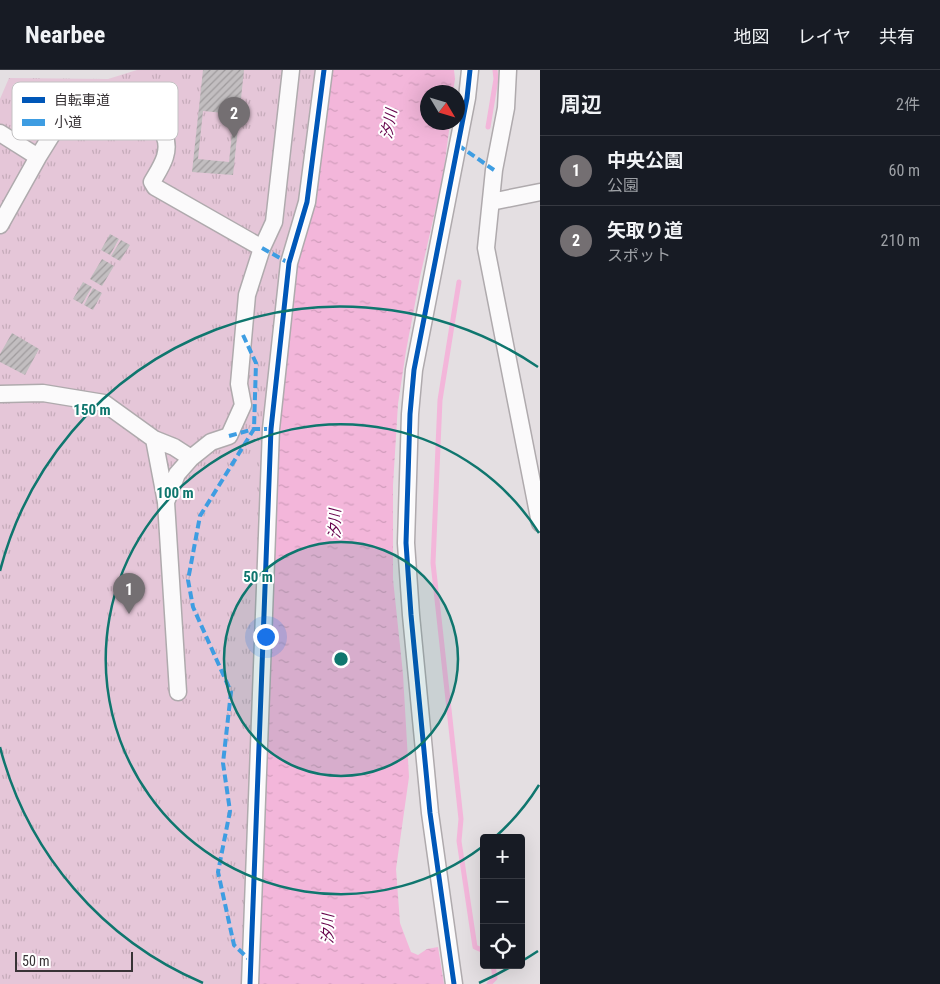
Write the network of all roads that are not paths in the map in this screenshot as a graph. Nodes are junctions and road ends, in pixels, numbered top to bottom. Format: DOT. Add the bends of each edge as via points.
graph roads {
  1 [pos="291,70"];
  2 [pos="324,70"];
  3 [pos="470,70"];
  4 [pos="508,70"];
  5 [pos="0,133"];
  6 [pos="49,140"];
  7 [pos="165,140"];
  8 [pos="38,157"];
  9 [pos="540,192"];
  10 [pos="491,202"];
  11 [pos="0,225"];
  12 [pos="262,248"];
  13 [pos="0,394"];
  14 [pos="154,439"];
  15 [pos="191,458"];
  16 [pos="166,502"];
  17 [pos="540,523"];
  18 [pos="178,692"];
  19 [pos="250,984"];
  20 [pos="454,984"];
  1 -- 12 [label="street" via="274,222"];
  2 -- 19 [label="street" via="307,202 289,263 271,429"];
  3 -- 20 [label="street" via="414,370 406,543 430,813"];
  4 -- 10 [label="street" via="506,108"];
  5 -- 8 [label="street"];
  6 -- 8 [label="street"];
  7 -- 12 [label="street" via="165,158 152,182 155,188"];
  8 -- 11 [label="street"];
  9 -- 10 [label="street"];
  10 -- 17 [label="street" via="486,248"];
  12 -- 15 [label="street" via="247,295 239,384 243,405 229,436 211,442"];
  13 -- 14 [label="street" via="43,392 104,404"];
  14 -- 15 [label="street"];
  14 -- 16 [label="street"];
  15 -- 16 [label="street" via="177,474"];
  16 -- 18 [label="street"];
}
